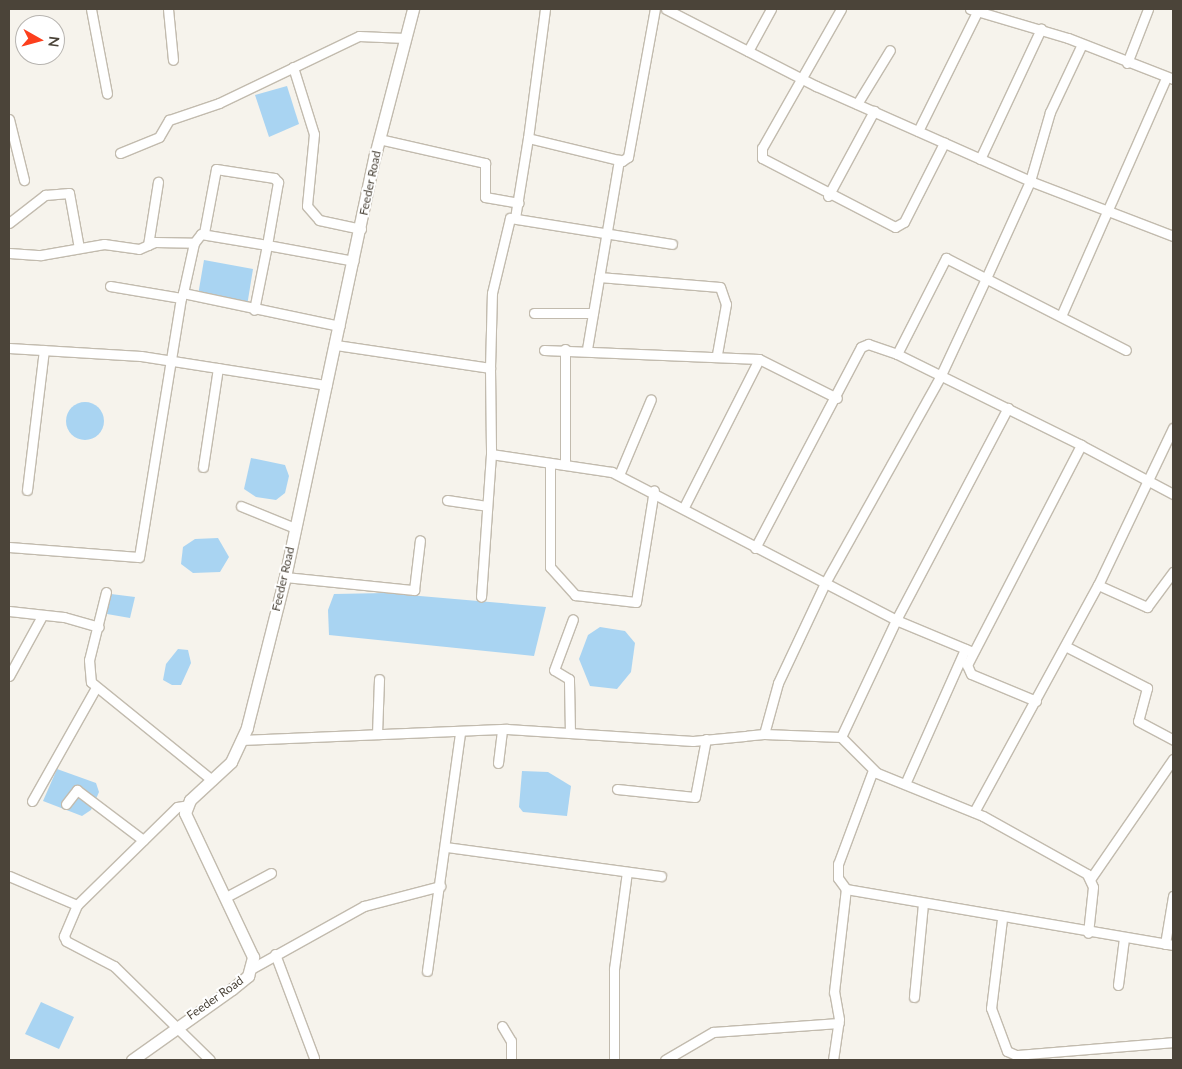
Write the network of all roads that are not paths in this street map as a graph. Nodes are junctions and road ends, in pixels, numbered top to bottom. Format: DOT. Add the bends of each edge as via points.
graph roads {
  1 [pos="91,9"];
  2 [pos="168,9"];
  3 [pos="413,9"];
  4 [pos="545,9"];
  5 [pos="655,9"];
  6 [pos="666,9"];
  7 [pos="771,9"];
  8 [pos="841,9"];
  9 [pos="1148,9"];
  10 [pos="974,10"];
  11 [pos="1041,29"];
  12 [pos="405,38"];
  13 [pos="1082,44"];
  14 [pos="748,50"];
  15 [pos="890,50"];
  16 [pos="173,60"];
  17 [pos="1127,63"];
  18 [pos="293,67"];
  19 [pos="803,78"];
  20 [pos="1169,78"];
  21 [pos="107,94"];
  22 [pos="857,104"];
  23 [pos="874,112"];
  24 [pos="9,119"];
  25 [pos="918,131"];
  26 [pos="528,138"];
  27 [pos="380,140"];
  28 [pos="944,143"];
  29 [pos="120,153"];
  30 [pos="980,159"];
  31 [pos="619,160"];
  32 [pos="24,180"];
  33 [pos="1030,181"];
  34 [pos="158,182"];
  35 [pos="828,196"];
  36 [pos="518,203"];
  37 [pos="1106,211"];
  38 [pos="515,218"];
  39 [pos="9,223"];
  40 [pos="361,229"];
  41 [pos="204,233"];
  42 [pos="605,235"];
  43 [pos="1173,236"];
  44 [pos="194,243"];
  45 [pos="672,244"];
  46 [pos="148,245"];
  47 [pos="266,245"];
  48 [pos="79,248"];
  49 [pos="9,254"];
  50 [pos="354,261"];
  51 [pos="987,276"];
  52 [pos="599,277"];
  53 [pos="110,286"];
  54 [pos="182,296"];
  55 [pos="254,310"];
  56 [pos="534,313"];
  57 [pos="593,313"];
  58 [pos="1061,316"];
  59 [pos="340,326"];
  60 [pos="336,345"];
  61 [pos="9,348"];
  62 [pos="565,349"];
  63 [pos="587,349"];
  64 [pos="44,350"];
  65 [pos="544,350"];
  66 [pos="1126,350"];
  67 [pos="717,354"];
  68 [pos="897,354"];
  69 [pos="759,359"];
  70 [pos="172,361"];
  71 [pos="218,368"];
  72 [pos="490,368"];
  73 [pos="940,378"];
  74 [pos="327,385"];
  75 [pos="837,398"];
  76 [pos="651,399"];
  77 [pos="1008,408"];
  78 [pos="1173,428"];
  79 [pos="1081,445"];
  80 [pos="491,454"];
  81 [pos="550,463"];
  82 [pos="565,465"];
  83 [pos="203,467"];
  84 [pos="619,475"];
  85 [pos="1147,480"];
  86 [pos="27,490"];
  87 [pos="654,490"];
  88 [pos="1173,494"];
  89 [pos="447,500"];
  90 [pos="241,506"];
  91 [pos="487,506"];
  92 [pos="684,508"];
  93 [pos="295,528"];
  94 [pos="420,540"];
  95 [pos="9,547"];
  96 [pos="755,548"];
  97 [pos="1173,572"];
  98 [pos="285,577"];
  99 [pos="825,583"];
  100 [pos="1098,585"];
  101 [pos="106,592"];
  102 [pos="481,597"];
  103 [pos="9,611"];
  104 [pos="42,616"];
  105 [pos="573,619"];
  106 [pos="896,620"];
  107 [pos="99,627"];
  108 [pos="1067,647"];
  109 [pos="969,651"];
  110 [pos="13,665"];
  111 [pos="9,676"];
  112 [pos="379,679"];
  113 [pos="95,689"];
  114 [pos="1036,702"];
  115 [pos="502,730"];
  116 [pos="460,732"];
  117 [pos="570,732"];
  118 [pos="377,734"];
  119 [pos="764,734"];
  120 [pos="841,737"];
  121 [pos="706,739"];
  122 [pos="241,740"];
  123 [pos="1173,740"];
  124 [pos="1173,759"];
  125 [pos="498,763"];
  126 [pos="873,770"];
  127 [pos="212,780"];
  128 [pos="904,784"];
  129 [pos="618,789"];
  130 [pos="32,801"];
  131 [pos="66,804"];
  132 [pos="188,805"];
  133 [pos="974,812"];
  134 [pos="143,840"];
  135 [pos="446,847"];
  136 [pos="627,872"];
  137 [pos="271,873"];
  138 [pos="9,876"];
  139 [pos="662,876"];
  140 [pos="1090,878"];
  141 [pos="440,886"];
  142 [pos="846,889"];
  143 [pos="1173,896"];
  144 [pos="226,897"];
  145 [pos="923,904"];
  146 [pos="77,905"];
  147 [pos="1002,918"];
  148 [pos="1088,933"];
  149 [pos="1124,938"];
  150 [pos="1169,944"];
  151 [pos="275,954"];
  152 [pos="249,970"];
  153 [pos="427,971"];
  154 [pos="1118,985"];
  155 [pos="914,997"];
  156 [pos="839,1023"];
  157 [pos="502,1026"];
  158 [pos="172,1028"];
  159 [pos="1173,1042"];
  160 [pos="314,1058"];
  161 [pos="132,1060"];
  162 [pos="210,1060"];
  163 [pos="511,1060"];
  164 [pos="614,1060"];
  165 [pos="665,1060"];
  166 [pos="833,1060"];
  1 -- 21 [label="street"];
  2 -- 16 [label="street"];
  3 -- 12 [label="street, Feeder Road"];
  4 -- 26 [label="street"];
  5 -- 31 [label="street" via="628,157"];
  6 -- 14 [label="street"];
  7 -- 14 [label="street"];
  8 -- 19 [label="street"];
  9 -- 17 [label="street"];
  10 -- 11 [label="street"];
  10 -- 25 [label="street"];
  11 -- 13 [label="street"];
  11 -- 30 [label="street"];
  12 -- 18 [label="street" via="359,36"];
  12 -- 27 [label="street, Feeder Road"];
  13 -- 17 [label="street"];
  13 -- 33 [label="street" via="1050,112"];
  14 -- 19 [label="street"];
  15 -- 22 [label="street"];
  17 -- 20 [label="street"];
  18 -- 29 [label="street" via="218,103 169,120 159,137"];
  18 -- 40 [label="street" via="314,134 307,206 319,220"];
  19 -- 22 [label="street"];
  19 -- 35 [label="street" via="761,156"];
  20 -- 37 [label="street"];
  22 -- 23 [label="street"];
  23 -- 25 [label="street"];
  23 -- 35 [label="street"];
  24 -- 32 [label="street"];
  25 -- 28 [label="street"];
  26 -- 31 [label="street"];
  26 -- 36 [label="street"];
  27 -- 36 [label="street" via="485,164 485,197"];
  27 -- 40 [label="street, Feeder Road"];
  28 -- 30 [label="street"];
  28 -- 35 [label="street" via="899,226 887,225"];
  30 -- 33 [label="street"];
  31 -- 42 [label="street"];
  33 -- 37 [label="street"];
  33 -- 51 [label="street"];
  34 -- 46 [label="street"];
  36 -- 38 [label="street"];
  37 -- 43 [label="street"];
  37 -- 58 [label="street"];
  38 -- 42 [label="street"];
  38 -- 72 [label="street" via="505,224 494,275"];
  39 -- 48 [label="street" via="45,195 69,194"];
  40 -- 50 [label="street, Feeder Road"];
  41 -- 44 [label="street"];
  41 -- 47 [label="street"];
  41 -- 47 [label="street" via="216,169 274,178 278,182"];
  42 -- 45 [label="street"];
  42 -- 52 [label="street"];
  44 -- 46 [label="street"];
  44 -- 54 [label="street"];
  46 -- 48 [label="street"];
  47 -- 50 [label="street"];
  47 -- 55 [label="street"];
  48 -- 49 [label="street" via="41,255"];
  50 -- 59 [label="street, Feeder Road"];
  51 -- 58 [label="street"];
  51 -- 68 [label="street" via="943,259"];
  51 -- 73 [label="street"];
  52 -- 57 [label="street"];
  52 -- 67 [label="street" via="720,287 726,304"];
  53 -- 54 [label="street"];
  54 -- 55 [label="street"];
  54 -- 70 [label="street"];
  55 -- 59 [label="street"];
  56 -- 57 [label="street"];
  57 -- 63 [label="street"];
  58 -- 66 [label="street"];
  59 -- 60 [label="street, Feeder Road"];
  60 -- 72 [label="street"];
  60 -- 74 [label="street, Feeder Road"];
  61 -- 64 [label="street"];
  62 -- 63 [label="street"];
  62 -- 65 [label="street"];
  62 -- 82 [label="street"];
  63 -- 67 [label="street"];
  64 -- 70 [label="street"];
  64 -- 86 [label="street"];
  67 -- 69 [label="street"];
  68 -- 73 [label="street"];
  68 -- 75 [label="street" via="875,344 861,347"];
  69 -- 75 [label="street"];
  69 -- 92 [label="street"];
  70 -- 71 [label="street"];
  70 -- 95 [label="street" via="139,556"];
  71 -- 74 [label="street"];
  71 -- 83 [label="street"];
  72 -- 80 [label="street"];
  73 -- 77 [label="street"];
  73 -- 99 [label="street"];
  74 -- 93 [label="street, Feeder Road"];
  75 -- 96 [label="street"];
  76 -- 84 [label="street"];
  77 -- 79 [label="street"];
  77 -- 106 [label="street"];
  78 -- 85 [label="street"];
  79 -- 85 [label="street"];
  79 -- 109 [label="street"];
  80 -- 81 [label="street"];
  80 -- 91 [label="street"];
  81 -- 82 [label="street"];
  81 -- 87 [label="street" via="550,567 575,595 636,602"];
  82 -- 84 [label="street"];
  84 -- 87 [label="street"];
  85 -- 88 [label="street"];
  85 -- 100 [label="street"];
  87 -- 92 [label="street"];
  89 -- 91 [label="street"];
  90 -- 93 [label="street"];
  91 -- 102 [label="street"];
  92 -- 96 [label="street"];
  93 -- 98 [label="street, Feeder Road"];
  94 -- 98 [label="street" via="414,590"];
  96 -- 99 [label="street"];
  97 -- 100 [label="street" via="1146,607"];
  98 -- 122 [label="street, Feeder Road"];
  99 -- 106 [label="street"];
  99 -- 119 [label="street" via="778,683"];
  100 -- 108 [label="street"];
  101 -- 107 [label="street"];
  103 -- 104 [label="street"];
  104 -- 107 [label="street"];
  104 -- 110 [label="street"];
  105 -- 117 [label="street" via="554,670 569,679"];
  106 -- 109 [label="street"];
  106 -- 120 [label="street"];
  107 -- 113 [label="street" via="88,669"];
  108 -- 114 [label="street"];
  108 -- 123 [label="street" via="1147,688 1138,721"];
  109 -- 114 [label="street" via="967,665 971,674"];
  109 -- 128 [label="street"];
  110 -- 111 [label="street"];
  112 -- 118 [label="street"];
  113 -- 127 [label="street"];
  113 -- 130 [label="street"];
  114 -- 133 [label="street"];
  115 -- 116 [label="street"];
  115 -- 117 [label="street"];
  115 -- 125 [label="street"];
  116 -- 118 [label="street"];
  116 -- 135 [label="street"];
  117 -- 121 [label="street"];
  118 -- 122 [label="street"];
  119 -- 120 [label="street"];
  119 -- 121 [label="street"];
  120 -- 126 [label="street"];
  121 -- 129 [label="street" via="696,796"];
  122 -- 127 [label="street, Feeder Road" via="231,762"];
  124 -- 140 [label="street"];
  126 -- 128 [label="street"];
  126 -- 142 [label="street" via="838,864 838,878"];
  127 -- 132 [label="street, Feeder Road"];
  128 -- 133 [label="street"];
  131 -- 134 [label="street" via="77,790"];
  132 -- 134 [label="street" via="177,807"];
  132 -- 144 [label="street, Feeder Road" via="185,813"];
  133 -- 140 [label="street"];
  134 -- 146 [label="street"];
  135 -- 136 [label="street"];
  135 -- 141 [label="street"];
  136 -- 139 [label="street"];
  136 -- 164 [label="street" via="614,969"];
  137 -- 144 [label="street"];
  138 -- 146 [label="street"];
  140 -- 148 [label="street"];
  141 -- 151 [label="street" via="364,906"];
  141 -- 153 [label="street"];
  142 -- 145 [label="street"];
  142 -- 156 [label="street" via="833,996"];
  143 -- 150 [label="street"];
  144 -- 152 [label="street, Feeder Road" via="253,957"];
  145 -- 147 [label="street"];
  145 -- 155 [label="street"];
  146 -- 158 [label="street" via="64,938 114,966"];
  147 -- 148 [label="street"];
  147 -- 159 [label="street" via="991,1008 1007,1051 1016,1054"];
  148 -- 149 [label="street"];
  149 -- 150 [label="street"];
  149 -- 154 [label="street"];
  151 -- 152 [label="street"];
  151 -- 160 [label="street"];
  152 -- 158 [label="street, Feeder Road" via="232,989"];
  156 -- 165 [label="street" via="713,1032"];
  156 -- 166 [label="street"];
  157 -- 163 [label="street" via="510,1041"];
  158 -- 161 [label="street, Feeder Road"];
  158 -- 162 [label="street"];
}
